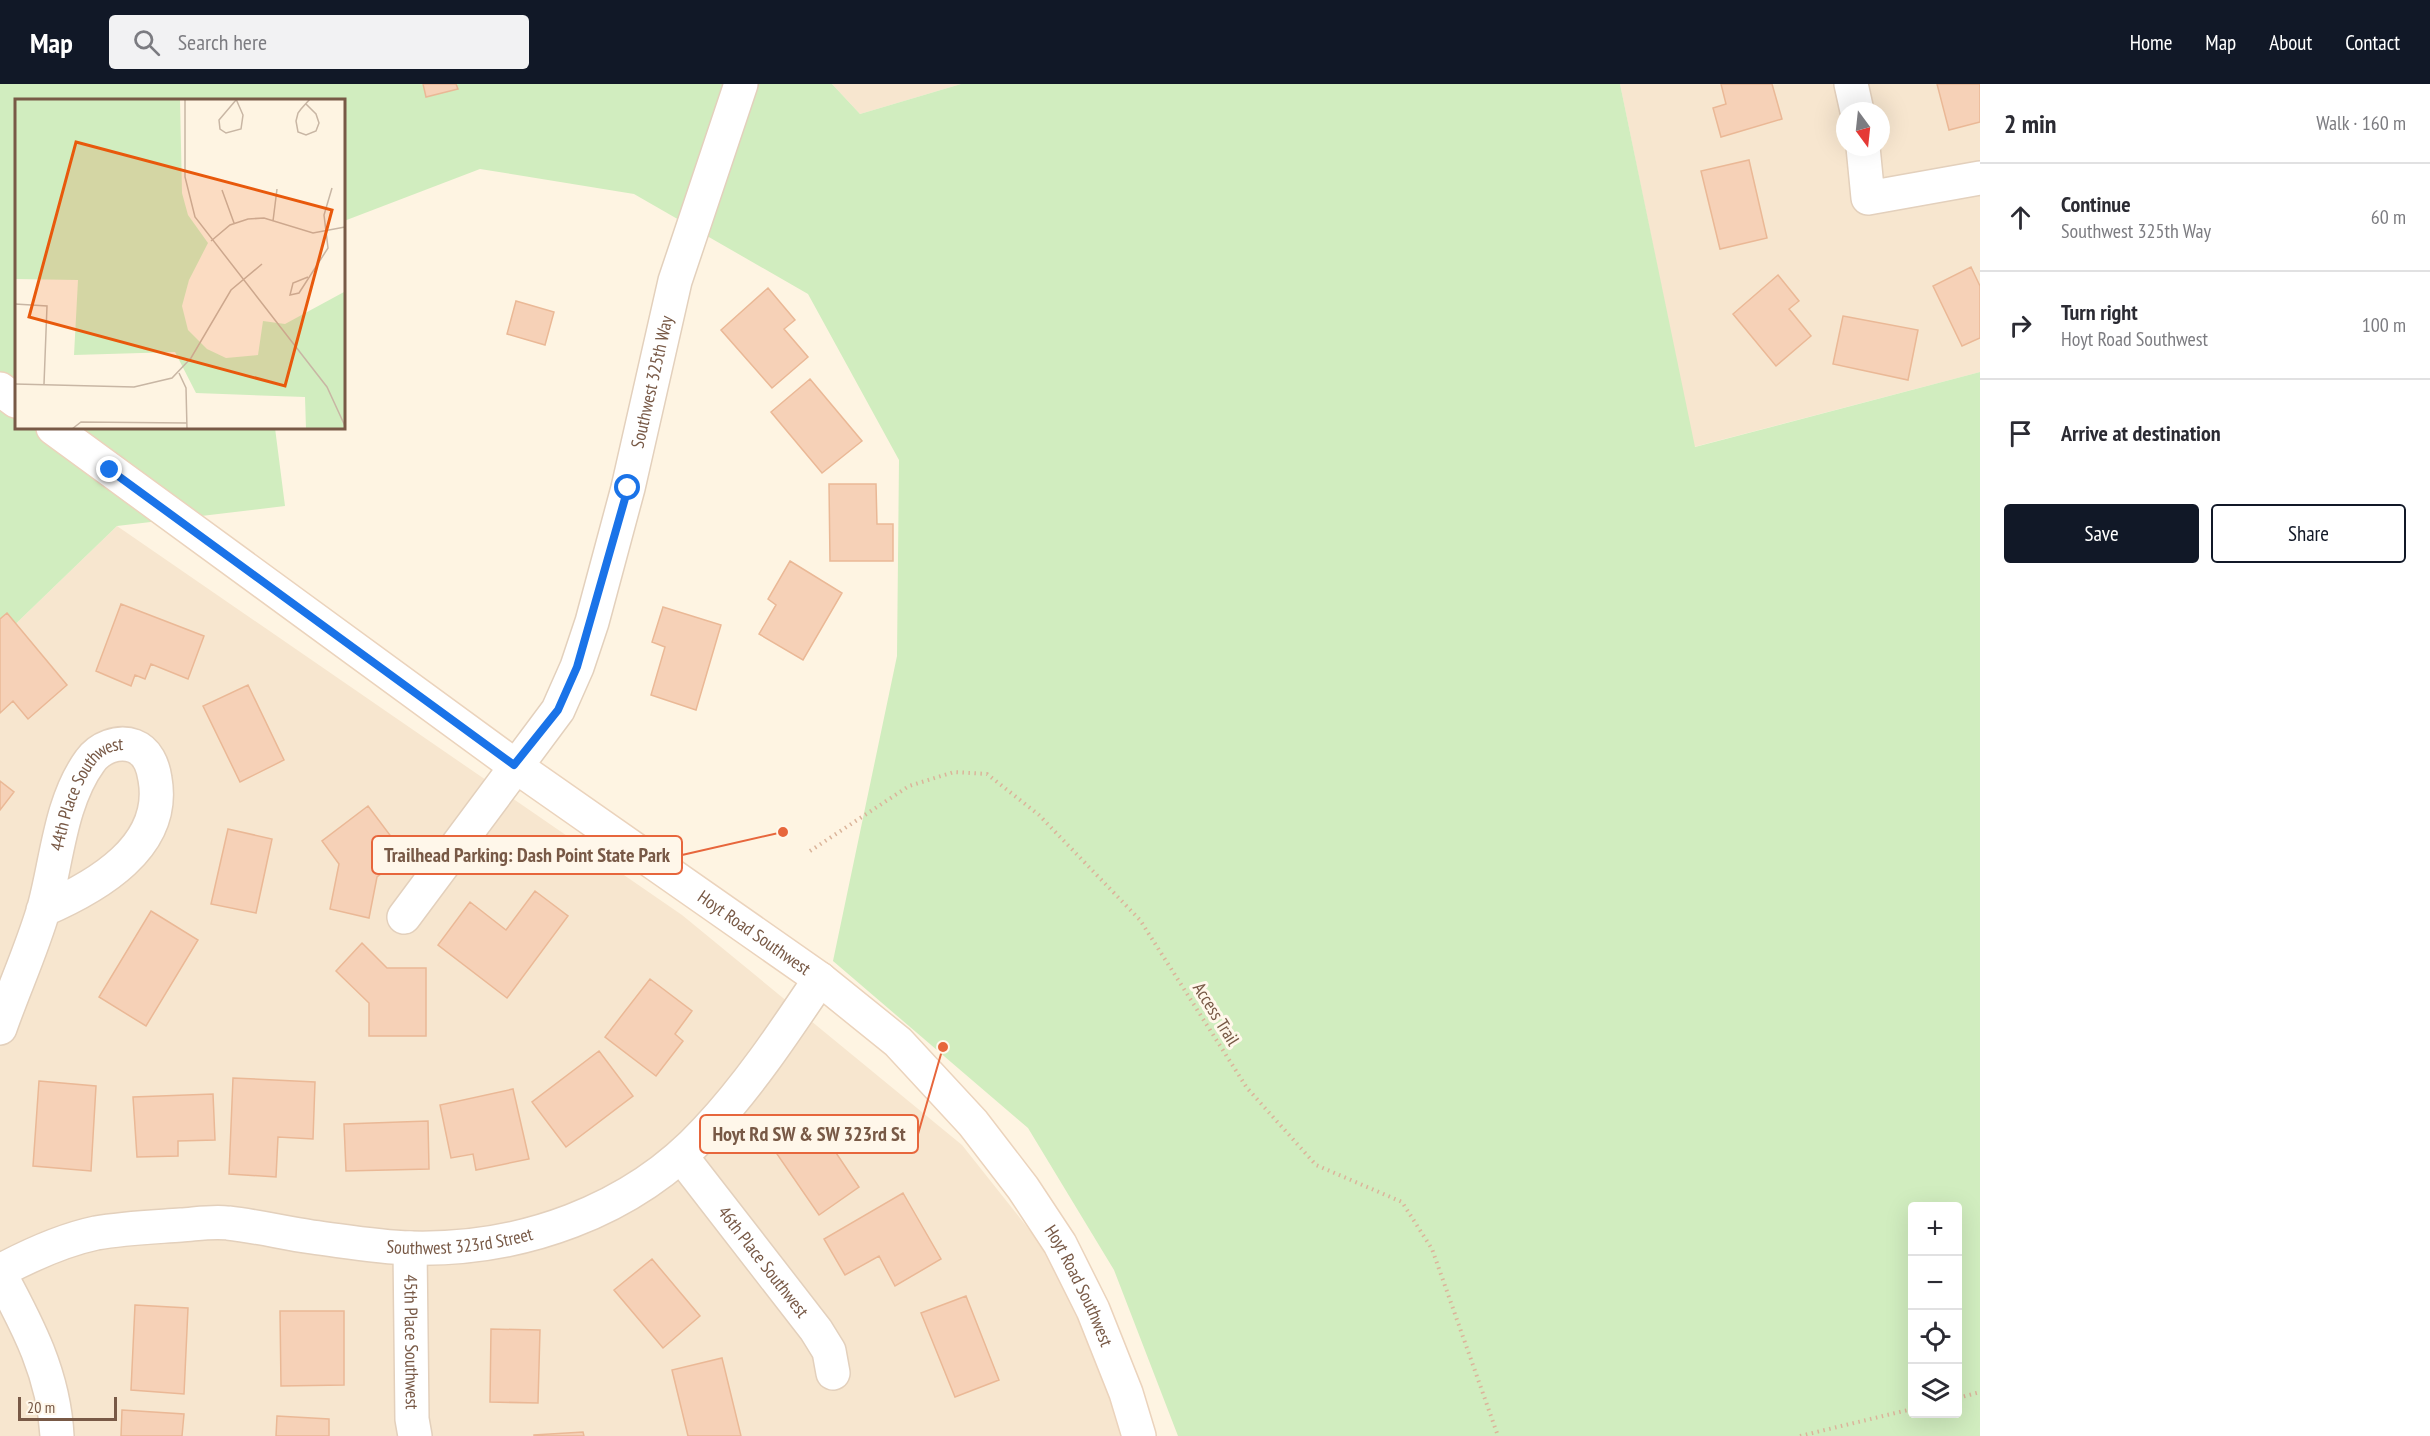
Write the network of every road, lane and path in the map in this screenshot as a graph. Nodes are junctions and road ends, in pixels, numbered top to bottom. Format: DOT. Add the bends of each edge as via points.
graph roads {
  1 [pos="741,84"];
  2 [pos="1851,84"];
  3 [pos="1855,102"];
  4 [pos="1864,156"];
  5 [pos="1980,178"];
  6 [pos="0,389"];
  7 [pos="15,400"];
  8 [pos="54,429"];
  9 [pos="514,765"];
  10 [pos="810,851"];
  11 [pos="43,910"];
  12 [pos="404,917"];
  13 [pos="820,979"];
  14 [pos="0,1028"];
  15 [pos="681,1156"];
  16 [pos="410,1248"];
  17 [pos="0,1272"];
  18 [pos="833,1373"];
  19 [pos="1980,1392"];
  20 [pos="1962,1397"];
  21 [pos="1908,1410"];
  22 [pos="57,1436"];
  23 [pos="415,1436"];
  24 [pos="1139,1436"];
  25 [pos="1498,1436"];
  26 [pos="1800,1436"];
  1 -- 9 [label="street, Southwest 325th Way" via="675,281 628,488 585,645 558,710"];
  2 -- 3 [label="street"];
  4 -- 5 [label="street" via="1868,198"];
  6 -- 7 [label="street"];
  8 -- 9 [label="street, Hoyt Road Southwest"];
  9 -- 12 [label="street, Southwest 325th Way"];
  9 -- 13 [label="street, Hoyt Road Southwest"];
  10 -- 25 [label="path, Access Trail" via="909,786 954,772 987,774 1039,815 1140,920 1247,1088 1316,1165 1402,1202 1432,1249"];
  11 -- 11 [label="street, 44th Place Southwest" via="112,873 143,837 156,789 150,761 140,749 123,744 102,750 80,776"];
  11 -- 14 [label="street, 44th Place Southwest"];
  13 -- 15 [label="street, Southwest 323rd Street" via="774,1048"];
  13 -- 24 [label="street, Hoyt Road Southwest" via="898,1042 973,1123 1023,1188 1060,1244 1093,1310"];
  15 -- 16 [label="street, Southwest 323rd Street" via="592,1214 535,1234 478,1245"];
  15 -- 18 [label="street, 46th Place Southwest" via="816,1330 829,1351"];
  16 -- 17 [label="street, Southwest 323rd Street" via="214,1223 96,1233 31,1255"];
  16 -- 23 [label="street, 45th Place Southwest"];
  17 -- 22 [label="street" via="44,1364"];
  19 -- 20 [label="path"];
  21 -- 26 [label="path"];
}
